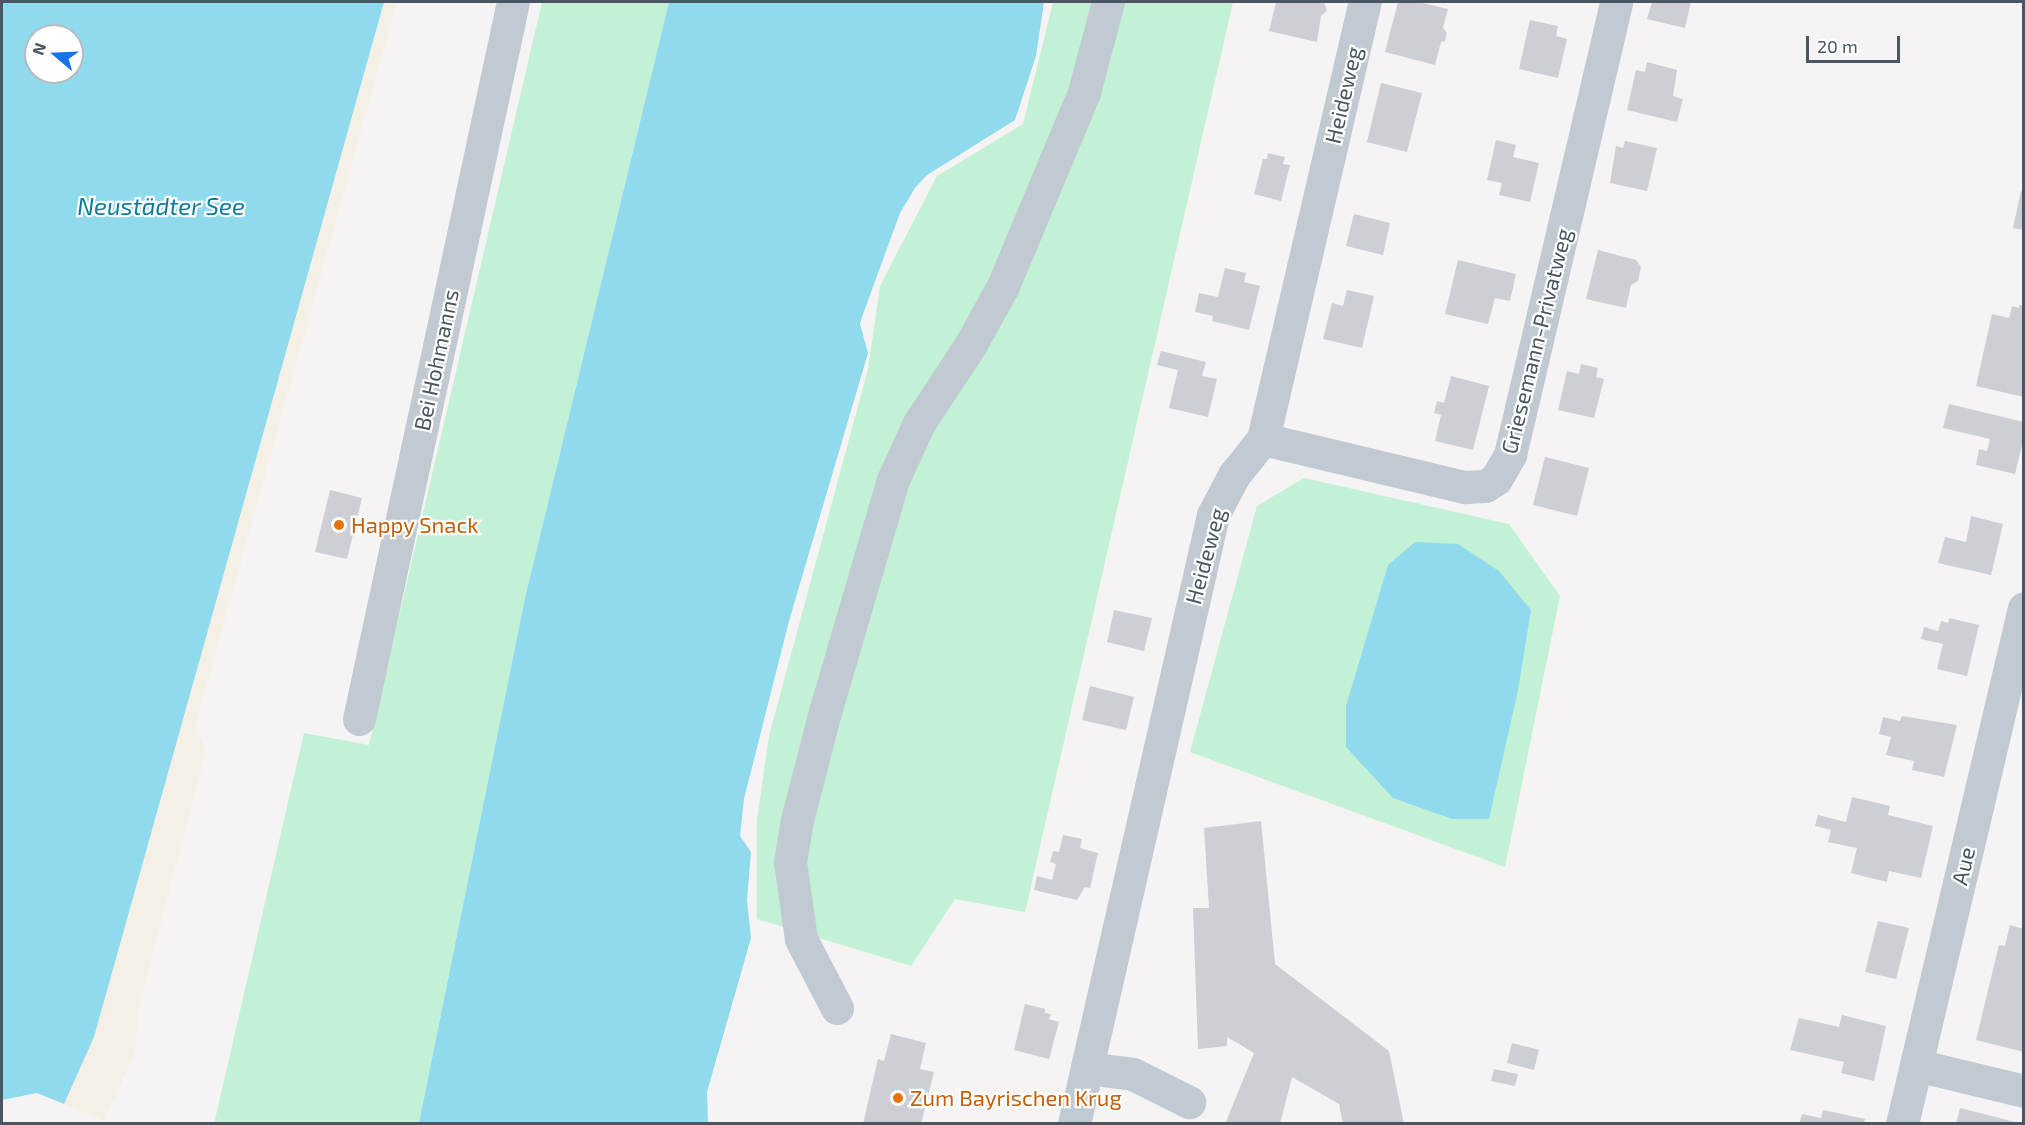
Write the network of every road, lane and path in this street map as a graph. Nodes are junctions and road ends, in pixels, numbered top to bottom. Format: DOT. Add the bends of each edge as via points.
graph roads {
  1 [pos="513,2"];
  2 [pos="1107,2"];
  3 [pos="1365,2"];
  4 [pos="1616,2"];
  5 [pos="1263,439"];
  6 [pos="2024,608"];
  7 [pos="359,719"];
  8 [pos="837,1008"];
  9 [pos="1916,1065"];
  10 [pos="1086,1068"];
  11 [pos="2024,1091"];
  12 [pos="1189,1102"];
  13 [pos="1074,1124"];
  14 [pos="1902,1124"];
  1 -- 7 [label="street, Bei Hohmanns"];
  2 -- 8 [label="street" via="1084,93 996,302 923,417 893,480 825,712 790,862 801,939"];
  3 -- 5 [label="street, Heideweg"];
  4 -- 5 [label="street, Griesemann-Privatweg" via="1510,455 1502,471 1488,485 1465,488"];
  5 -- 10 [label="street, Heideweg" via="1234,475 1213,515"];
  6 -- 9 [label="street, Aue"];
  9 -- 11 [label="street"];
  9 -- 14 [label="street, Aue"];
  10 -- 12 [label="street" via="1133,1074"];
  10 -- 13 [label="street, Heideweg"];
}
